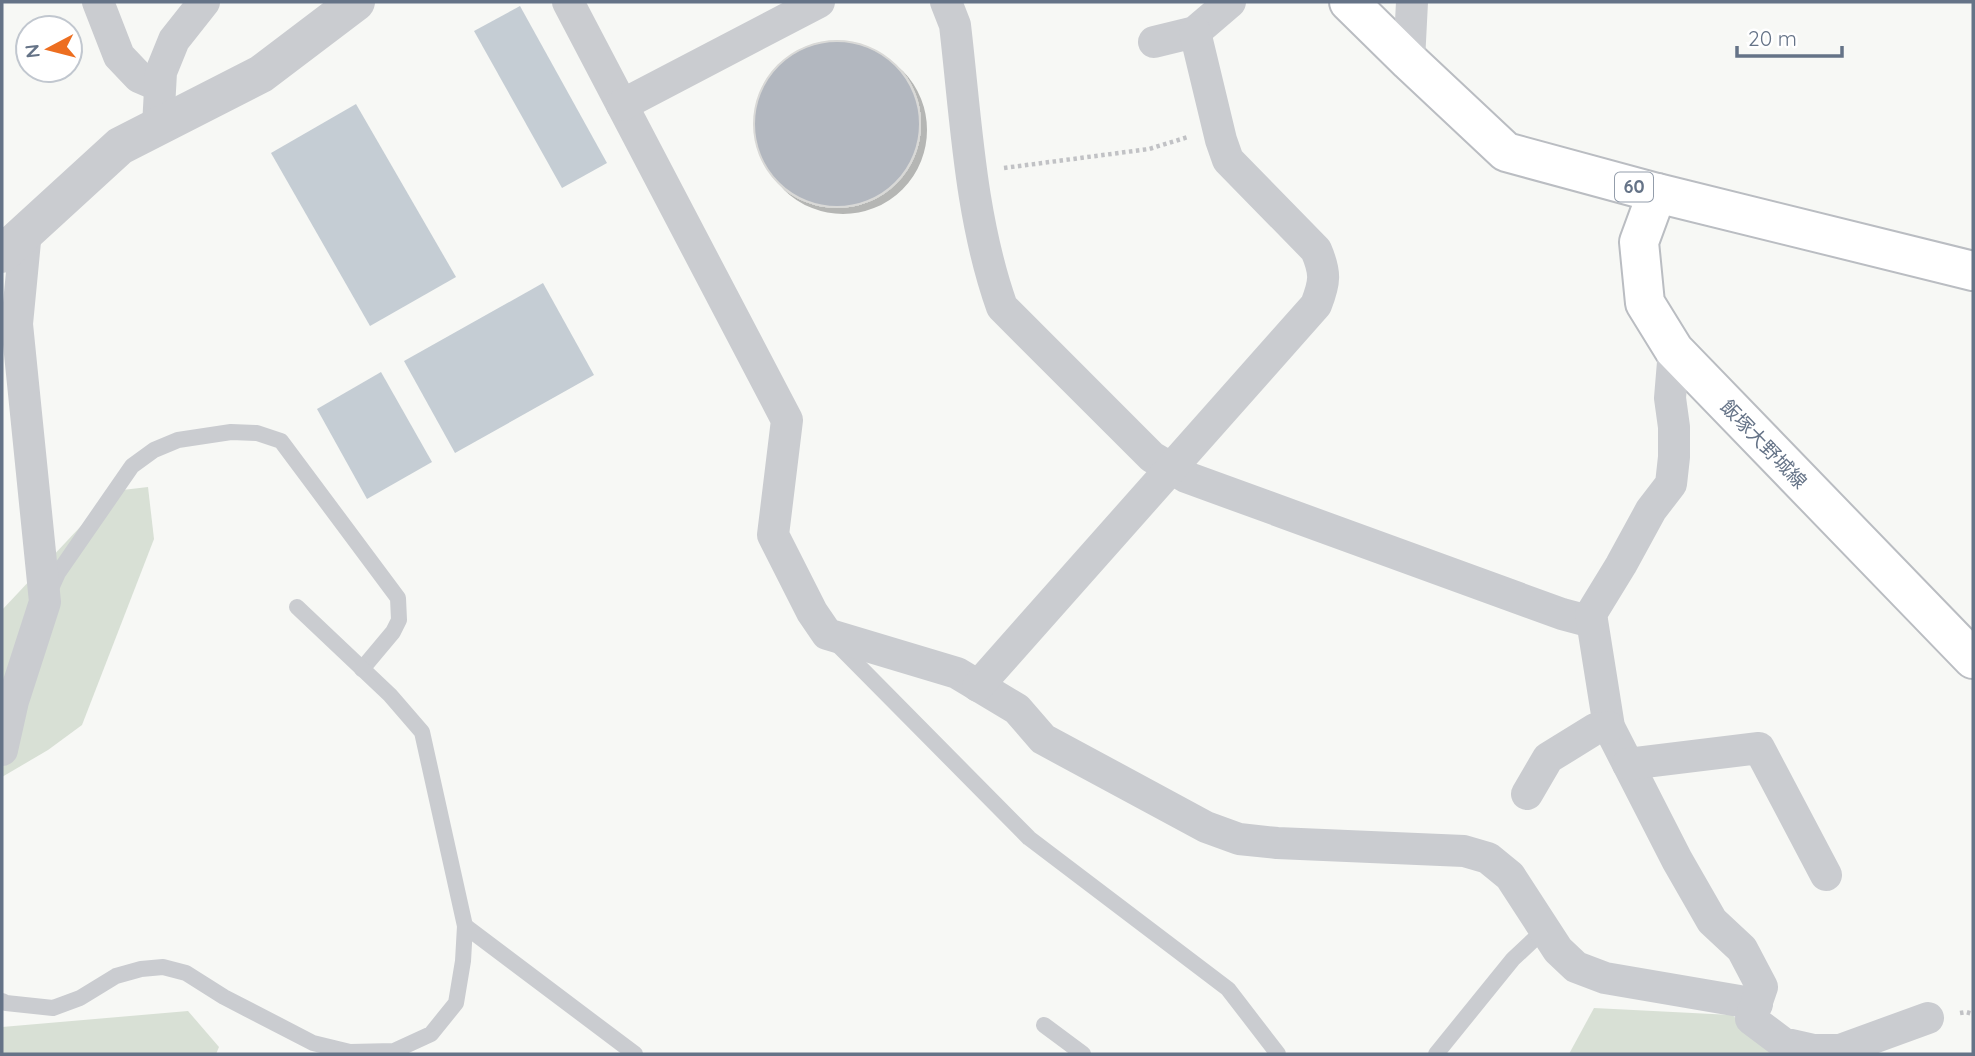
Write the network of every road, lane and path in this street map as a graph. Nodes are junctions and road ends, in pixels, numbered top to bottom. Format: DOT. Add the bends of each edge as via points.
graph roads {
  1 [pos="98,2"];
  2 [pos="204,2"];
  3 [pos="356,2"];
  4 [pos="568,2"];
  5 [pos="819,2"];
  6 [pos="946,2"];
  7 [pos="1230,2"];
  8 [pos="1349,2"];
  9 [pos="1412,2"];
  10 [pos="1195,32"];
  11 [pos="1154,41"];
  12 [pos="1409,61"];
  13 [pos="160,86"];
  14 [pos="622,105"];
  15 [pos="158,126"];
  16 [pos="1217,127"];
  17 [pos="972,172"];
  18 [pos="1657,193"];
  19 [pos="14,242"];
  20 [pos="1973,271"];
  21 [pos="1674,350"];
  22 [pos="1170,469"];
  23 [pos="45,602"];
  24 [pos="297,607"];
  25 [pos="1592,622"];
  26 [pos="827,634"];
  27 [pos="1973,659"];
  28 [pos="362,669"];
  29 [pos="978,685"];
  30 [pos="1609,727"];
  31 [pos="2,750"];
  32 [pos="1628,764"];
  33 [pos="1527,794"];
  34 [pos="1826,875"];
  35 [pos="465,926"];
  36 [pos="1544,930"];
  37 [pos="2,1001"];
  38 [pos="1757,1004"];
  39 [pos="1928,1018"];
  40 [pos="1044,1025"];
  41 [pos="635,1054"];
  42 [pos="1083,1054"];
  43 [pos="1278,1054"];
  44 [pos="1436,1054"];
  1 -- 13 [label="street" via="119,56 139,77"];
  2 -- 13 [label="street" via="174,40"];
  3 -- 15 [label="street" via="261,74"];
  4 -- 14 [label="street"];
  5 -- 14 [label="street"];
  6 -- 17 [label="street" via="955,25"];
  7 -- 10 [label="street"];
  8 -- 12 [label="main road, 60"];
  9 -- 12 [label="street"];
  10 -- 11 [label="street"];
  10 -- 16 [label="street"];
  12 -- 18 [label="main road, 60" via="1506,152"];
  13 -- 15 [label="street"];
  14 -- 26 [label="street" via="787,420 773,535 811,612"];
  15 -- 19 [label="street" via="120,146"];
  16 -- 17 [label="path" via="1149,149"];
  16 -- 22 [label="street" via="1228,160 1316,250 1324,286 1316,305"];
  17 -- 22 [label="street" via="988,262 1002,307 1152,457"];
  18 -- 20 [label="main road, 60"];
  18 -- 21 [label="main road, 飯塚大野城線 / 60" via="1639,242 1645,303"];
  19 -- 23 [label="street" via="17,324"];
  21 -- 25 [label="street" via="1671,484 1591,614"];
  21 -- 27 [label="main road, 飯塚大野城線 / 60"];
  22 -- 25 [label="street"];
  22 -- 29 [label="street"];
  23 -- 28 [label="lane" via="58,573 132,466 178,440 257,433 281,441 398,597 399,620 393,632"];
  23 -- 31 [label="street"];
  24 -- 28 [label="lane"];
  25 -- 30 [label="street"];
  26 -- 29 [label="street" via="957,673"];
  26 -- 43 [label="lane" via="1030,838 1228,989"];
  28 -- 35 [label="lane" via="422,732"];
  29 -- 36 [label="street" via="1017,709 1043,739 1206,827 1239,839 1464,851 1488,858 1510,876"];
  30 -- 32 [label="street"];
  30 -- 33 [label="street" via="1595,729 1548,758"];
  32 -- 34 [label="street" via="1759,748"];
  32 -- 38 [label="street" via="1712,922 1742,949 1762,987"];
  35 -- 37 [label="lane" via="456,1003 431,1034 394,1051 350,1052 313,1044 186,973 163,967 116,976 53,1008"];
  35 -- 41 [label="lane"];
  36 -- 38 [label="street" via="1576,967 1605,978"];
  36 -- 44 [label="lane" via="1513,959"];
  38 -- 39 [label="street" via="1751,1019 1783,1043 1814,1050 1840,1050"];
  40 -- 42 [label="lane"];
}
